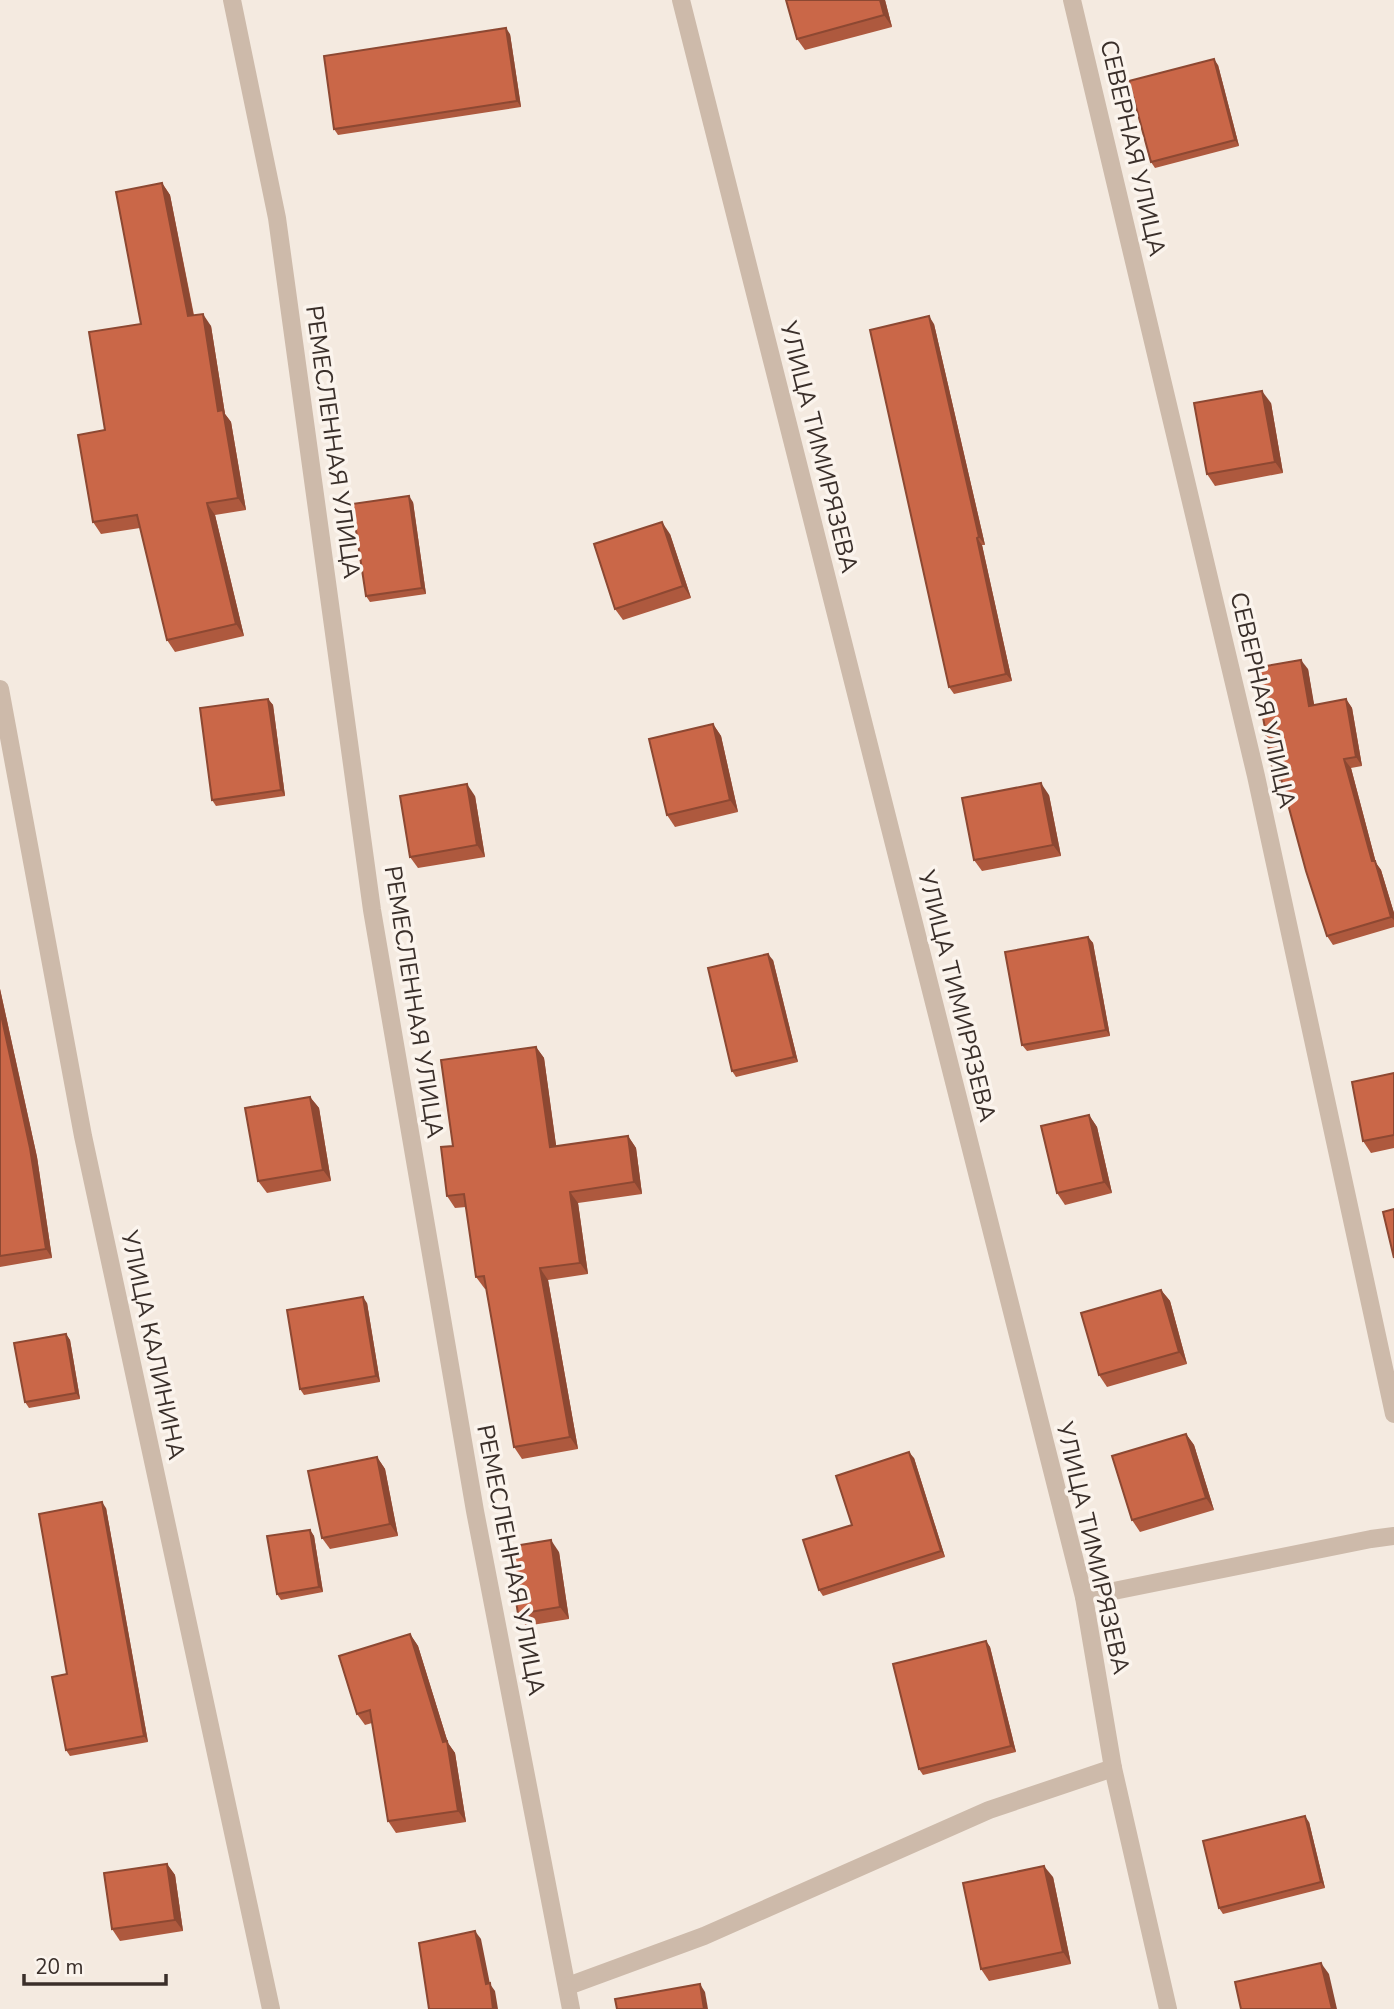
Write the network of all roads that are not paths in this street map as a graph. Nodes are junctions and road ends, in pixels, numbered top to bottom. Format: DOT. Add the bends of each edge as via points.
graph roads {
  1 [pos="232,0"];
  2 [pos="681,0"];
  3 [pos="1072,0"];
  4 [pos="0,689"];
  5 [pos="1394,1414"];
  6 [pos="1394,1536"];
  7 [pos="1084,1597"];
  8 [pos="1113,1768"];
  9 [pos="568,1986"];
  10 [pos="271,2009"];
  11 [pos="571,2009"];
  12 [pos="1168,2009"];
  1 -- 9 [label="street, РЕМЕСЛЕННАЯ УЛИЦА" via="278,218 377,937 475,1511"];
  2 -- 7 [label="street, УЛИЦА ТИМИРЯЗЕВА"];
  3 -- 5 [label="street, СЕВЕРНАЯ УЛИЦА" via="1256,776"];
  4 -- 10 [label="street, УЛИЦА КАЛИНИНА" via="86,1150"];
  6 -- 7 [label="street"];
  7 -- 8 [label="street, УЛИЦА ТИМИРЯЗЕВА"];
  8 -- 9 [label="street" via="989,1810 704,1936"];
  8 -- 12 [label="street, УЛИЦА ТИМИРЯЗЕВА"];
  9 -- 11 [label="street, РЕМЕСЛЕННАЯ УЛИЦА"];
}
